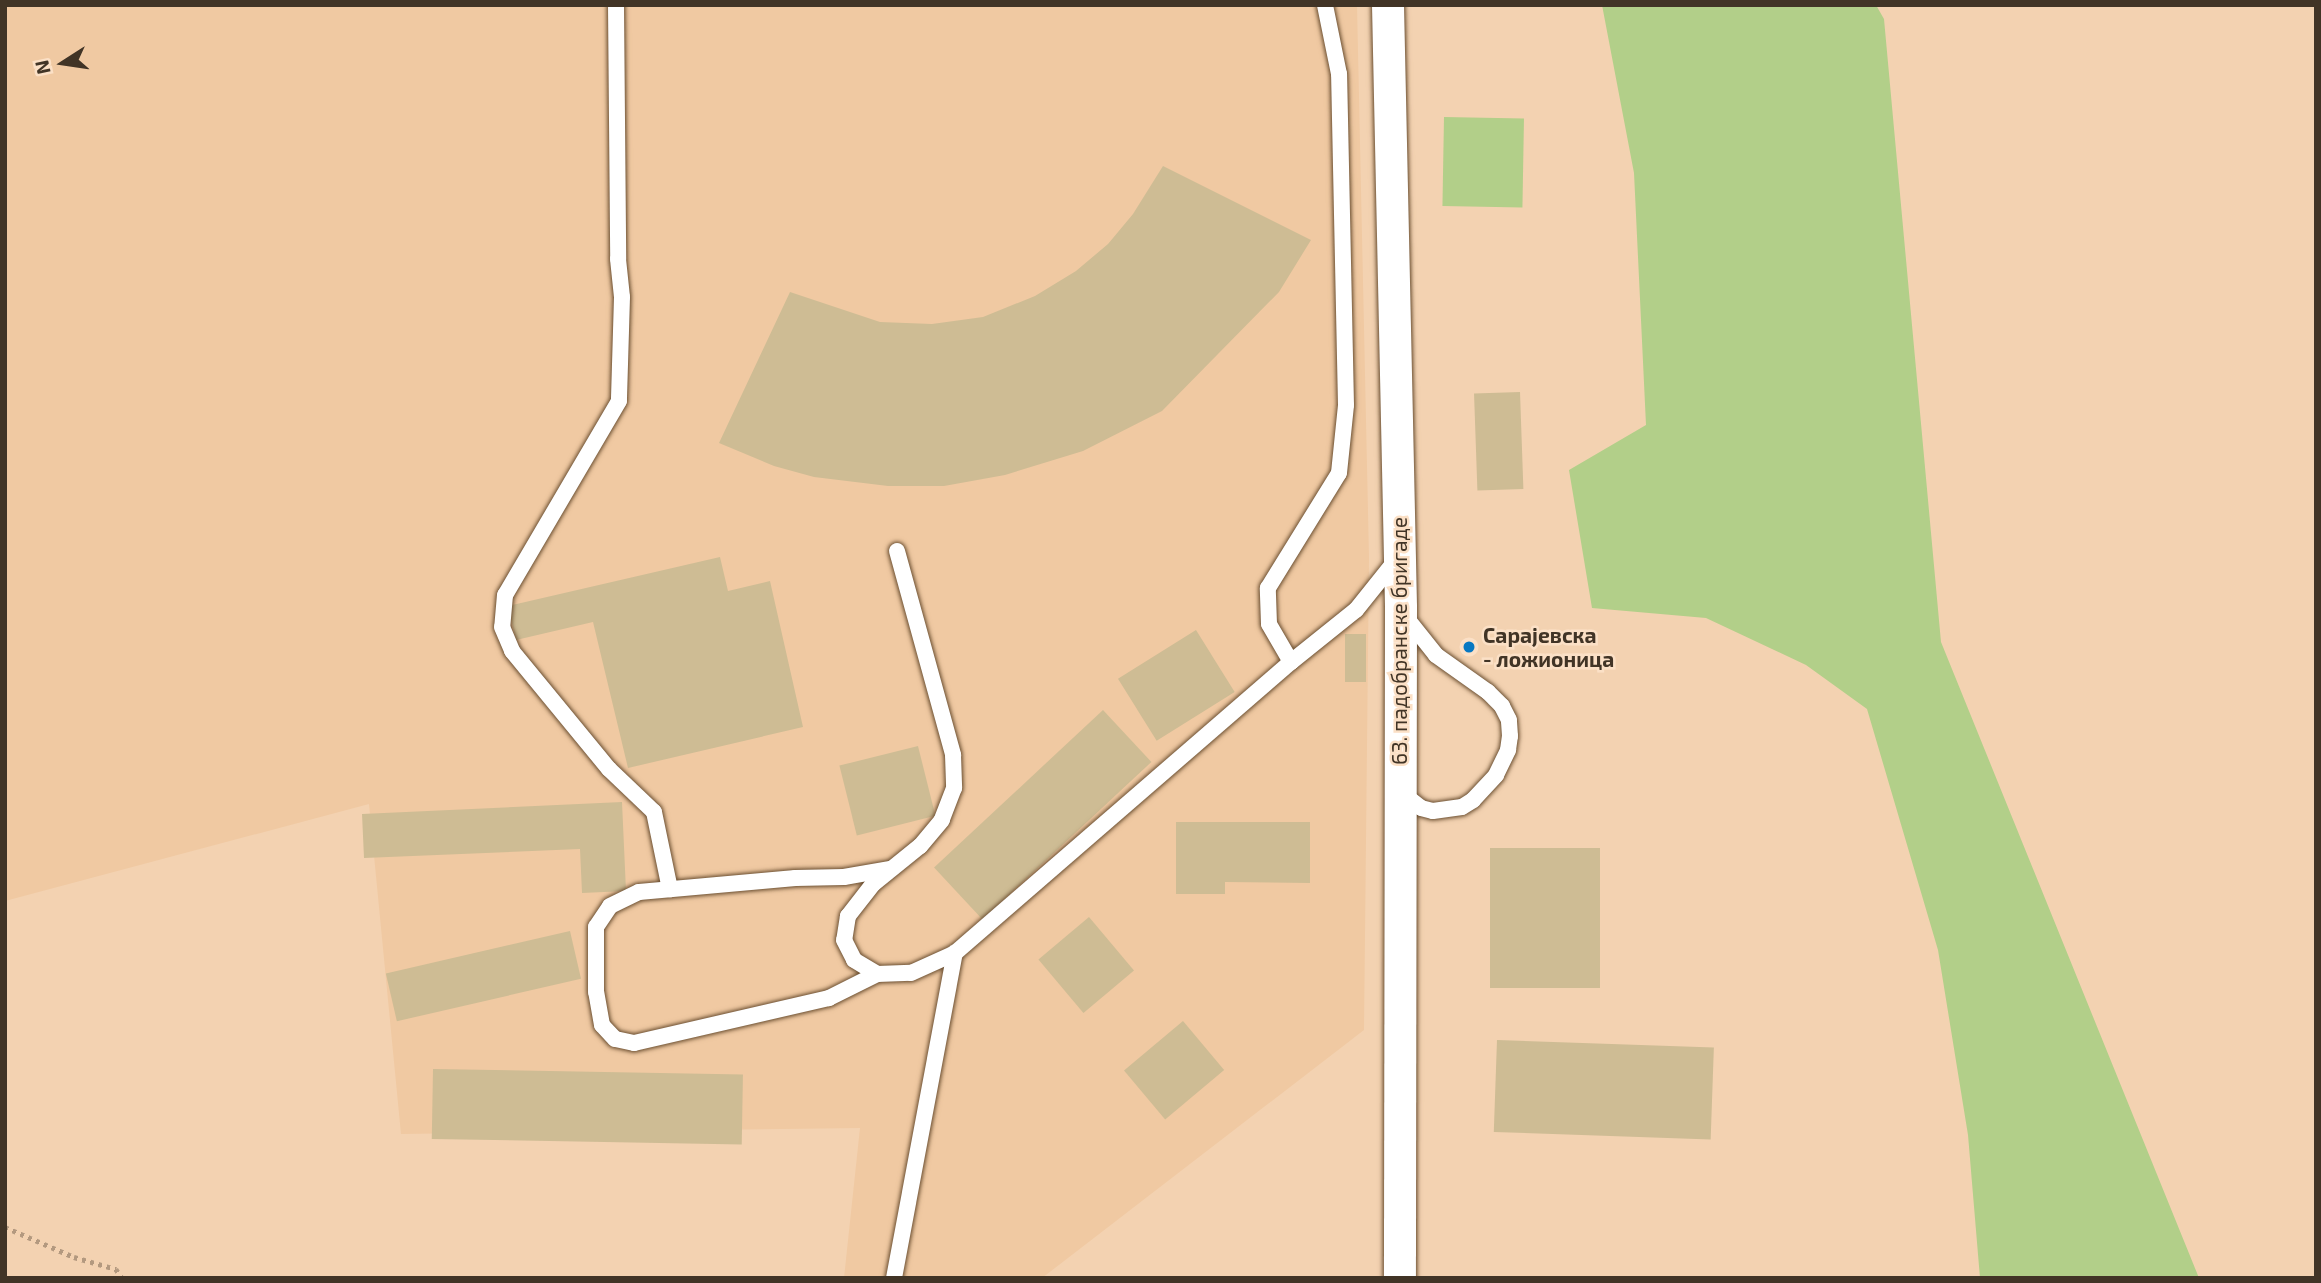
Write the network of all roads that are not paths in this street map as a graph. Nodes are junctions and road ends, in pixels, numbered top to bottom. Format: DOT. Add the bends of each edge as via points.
graph roads {
  1 [pos="616,5"];
  2 [pos="1325,5"];
  3 [pos="1388,5"];
  4 [pos="897,551"];
  5 [pos="1400,555"];
  6 [pos="1401,608"];
  7 [pos="1291,662"];
  8 [pos="1399,791"];
  9 [pos="893,868"];
  10 [pos="670,889"];
  11 [pos="955,953"];
  12 [pos="877,974"];
  13 [pos="894,1278"];
  14 [pos="1400,1278"];
  1 -- 10 [label="lane" via="622,297 619,401 505,595 502,627 520,662 609,769 654,812"];
  2 -- 7 [label="lane" via="1339,74 1346,405 1339,473 1268,588 1269,624"];
  3 -- 5 [label="street, 63. падобранске бригаде"];
  4 -- 9 [label="lane" via="953,755 954,788 942,820"];
  5 -- 6 [label="street, 63. падобранске бригаде"];
  5 -- 7 [label="lane" via="1356,610"];
  6 -- 8 [label="street, 63. падобранске бригаде"];
  6 -- 8 [label="lane" via="1436,655 1502,706 1510,736 1496,775 1462,807 1421,808"];
  7 -- 11 [label="lane"];
  8 -- 14 [label="street, 63. падобранске бригаде"];
  9 -- 10 [label="lane" via="844,877"];
  9 -- 12 [label="lane" via="873,884 848,916 844,940 854,960"];
  10 -- 12 [label="lane" via="639,892 610,906 596,927 596,992 602,1025 615,1038 634,1043 830,998"];
  11 -- 12 [label="lane" via="911,973"];
  11 -- 13 [label="lane"];
}
